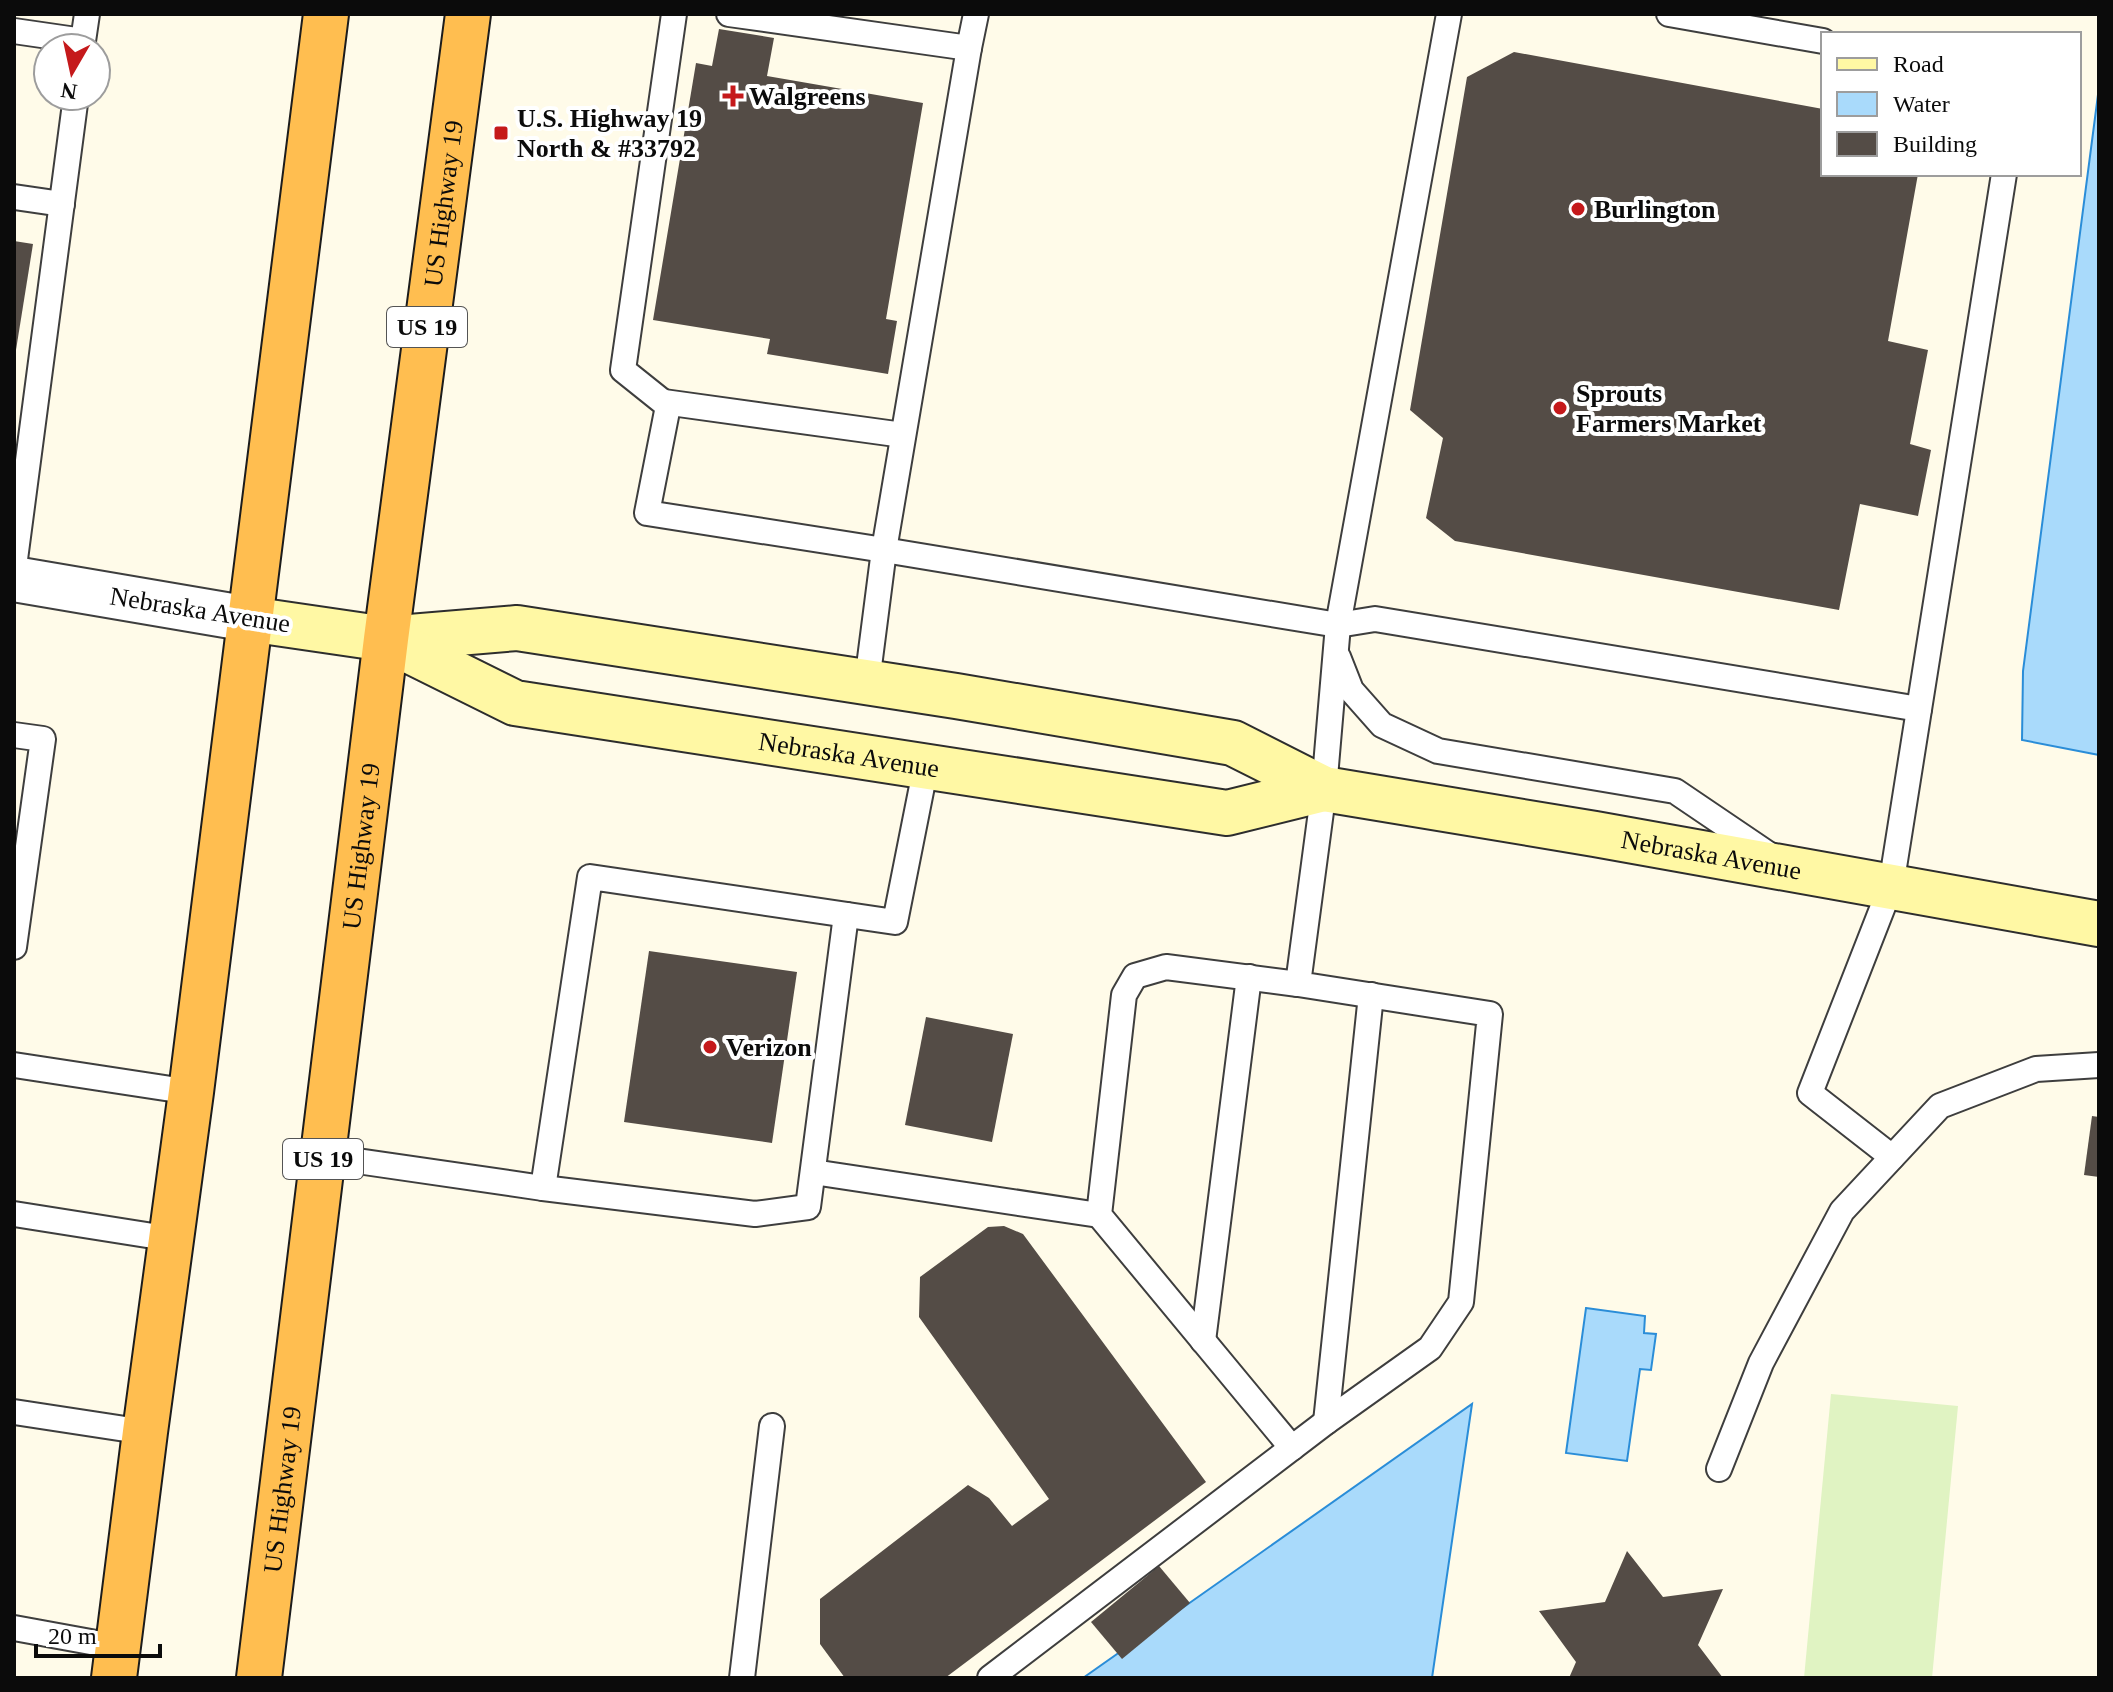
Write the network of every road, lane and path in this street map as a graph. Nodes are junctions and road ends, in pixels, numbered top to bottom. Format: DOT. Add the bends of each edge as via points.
graph roads {
  1 [pos="326,14"];
  2 [pos="468,14"];
  3 [pos="674,14"];
  4 [pos="729,14"];
  5 [pos="976,14"];
  6 [pos="1449,14"];
  7 [pos="1669,14"];
  8 [pos="1821,41"];
  9 [pos="969,48"];
  10 [pos="74,112"];
  11 [pos="2004,176"];
  12 [pos="14,197"];
  13 [pos="62,204"];
  14 [pos="664,402"];
  15 [pos="903,435"];
  16 [pos="20,484"];
  17 [pos="884,550"];
  18 [pos="14,567"];
  19 [pos="14,579"];
  20 [pos="249,619"];
  21 [pos="1338,625"];
  22 [pos="386,639"];
  23 [pos="1336,651"];
  24 [pos="867,682"];
  25 [pos="1919,709"];
  26 [pos="14,735"];
  27 [pos="926,766"];
  28 [pos="1324,789"];
  29 [pos="1789,868"];
  30 [pos="1891,886"];
  31 [pos="846,915"];
  32 [pos="2099,924"];
  33 [pos="14,947"];
  34 [pos="1249,977"];
  35 [pos="1298,984"];
  36 [pos="1371,995"];
  37 [pos="14,1065"];
  38 [pos="2099,1065"];
  39 [pos="191,1092"];
  40 [pos="323,1156"];
  41 [pos="1892,1157"];
  42 [pos="813,1172"];
  43 [pos="543,1188"];
  44 [pos="14,1214"];
  45 [pos="1099,1215"];
  46 [pos="172,1239"];
  47 [pos="1203,1341"];
  48 [pos="14,1412"];
  49 [pos="1326,1422"];
  50 [pos="772,1426"];
  51 [pos="145,1432"];
  52 [pos="1292,1448"];
  53 [pos="1719,1469"];
  54 [pos="14,1628"];
  55 [pos="116,1662"];
  56 [pos="259,1678"];
  57 [pos="742,1678"];
  58 [pos="990,1678"];
  1 -- 20 [label="highway"];
  2 -- 22 [label="highway, US Highway 19 / US 19"];
  3 -- 14 [label="lane" via="623,370"];
  4 -- 9 [label="lane"];
  5 -- 9 [label="lane"];
  6 -- 21 [label="lane"];
  7 -- 8 [label="lane"];
  9 -- 15 [label="lane"];
  10 -- 13 [label="lane"];
  11 -- 25 [label="lane"];
  12 -- 13 [label="lane"];
  13 -- 16 [label="lane"];
  14 -- 15 [label="lane"];
  14 -- 17 [label="lane" via="668,406 647,513"];
  15 -- 17 [label="lane"];
  16 -- 18 [label="lane"];
  17 -- 21 [label="lane"];
  17 -- 24 [label="lane"];
  19 -- 20 [label="street, Nebraska Avenue"];
  20 -- 22 [label="main road, Nebraska Avenue"];
  20 -- 39 [label="highway"];
  21 -- 23 [label="lane"];
  21 -- 25 [label="lane" via="1375,619"];
  22 -- 24 [label="main road, Nebraska Avenue" via="517,628"];
  22 -- 27 [label="main road, Nebraska Avenue" via="515,703"];
  22 -- 40 [label="highway, US Highway 19 / US 19"];
  23 -- 28 [label="lane"];
  23 -- 29 [label="lane" via="1351,690 1382,725 1438,751 1675,791"];
  24 -- 28 [label="main road, Nebraska Avenue" via="1233,743"];
  25 -- 30 [label="lane"];
  26 -- 33 [label="lane" via="43,739"];
  27 -- 28 [label="main road, Nebraska Avenue" via="1227,813"];
  27 -- 31 [label="lane" via="895,922"];
  28 -- 29 [label="main road, Nebraska Avenue"];
  28 -- 35 [label="lane"];
  29 -- 30 [label="main road, Nebraska Avenue"];
  30 -- 32 [label="main road, Nebraska Avenue"];
  30 -- 41 [label="lane" via="1810,1093"];
  31 -- 42 [label="lane"];
  31 -- 43 [label="lane" via="590,877"];
  34 -- 35 [label="lane"];
  34 -- 45 [label="lane" via="1166,967 1135,976 1124,995"];
  34 -- 47 [label="lane"];
  35 -- 36 [label="lane"];
  36 -- 49 [label="lane"];
  36 -- 49 [label="lane" via="1490,1014 1461,1302 1430,1348"];
  37 -- 39 [label="lane"];
  38 -- 41 [label="lane" via="2036,1069 1940,1106"];
  39 -- 46 [label="highway"];
  40 -- 43 [label="lane"];
  40 -- 56 [label="highway, US Highway 19 / US 19"];
  41 -- 53 [label="lane" via="1842,1211 1761,1363"];
  42 -- 43 [label="lane" via="808,1207 755,1214"];
  42 -- 45 [label="lane"];
  44 -- 46 [label="lane"];
  45 -- 47 [label="lane"];
  46 -- 51 [label="highway"];
  47 -- 52 [label="lane"];
  48 -- 51 [label="lane"];
  49 -- 52 [label="lane"];
  50 -- 57 [label="lane"];
  51 -- 55 [label="highway"];
  52 -- 58 [label="lane"];
  54 -- 55 [label="lane"];
}
